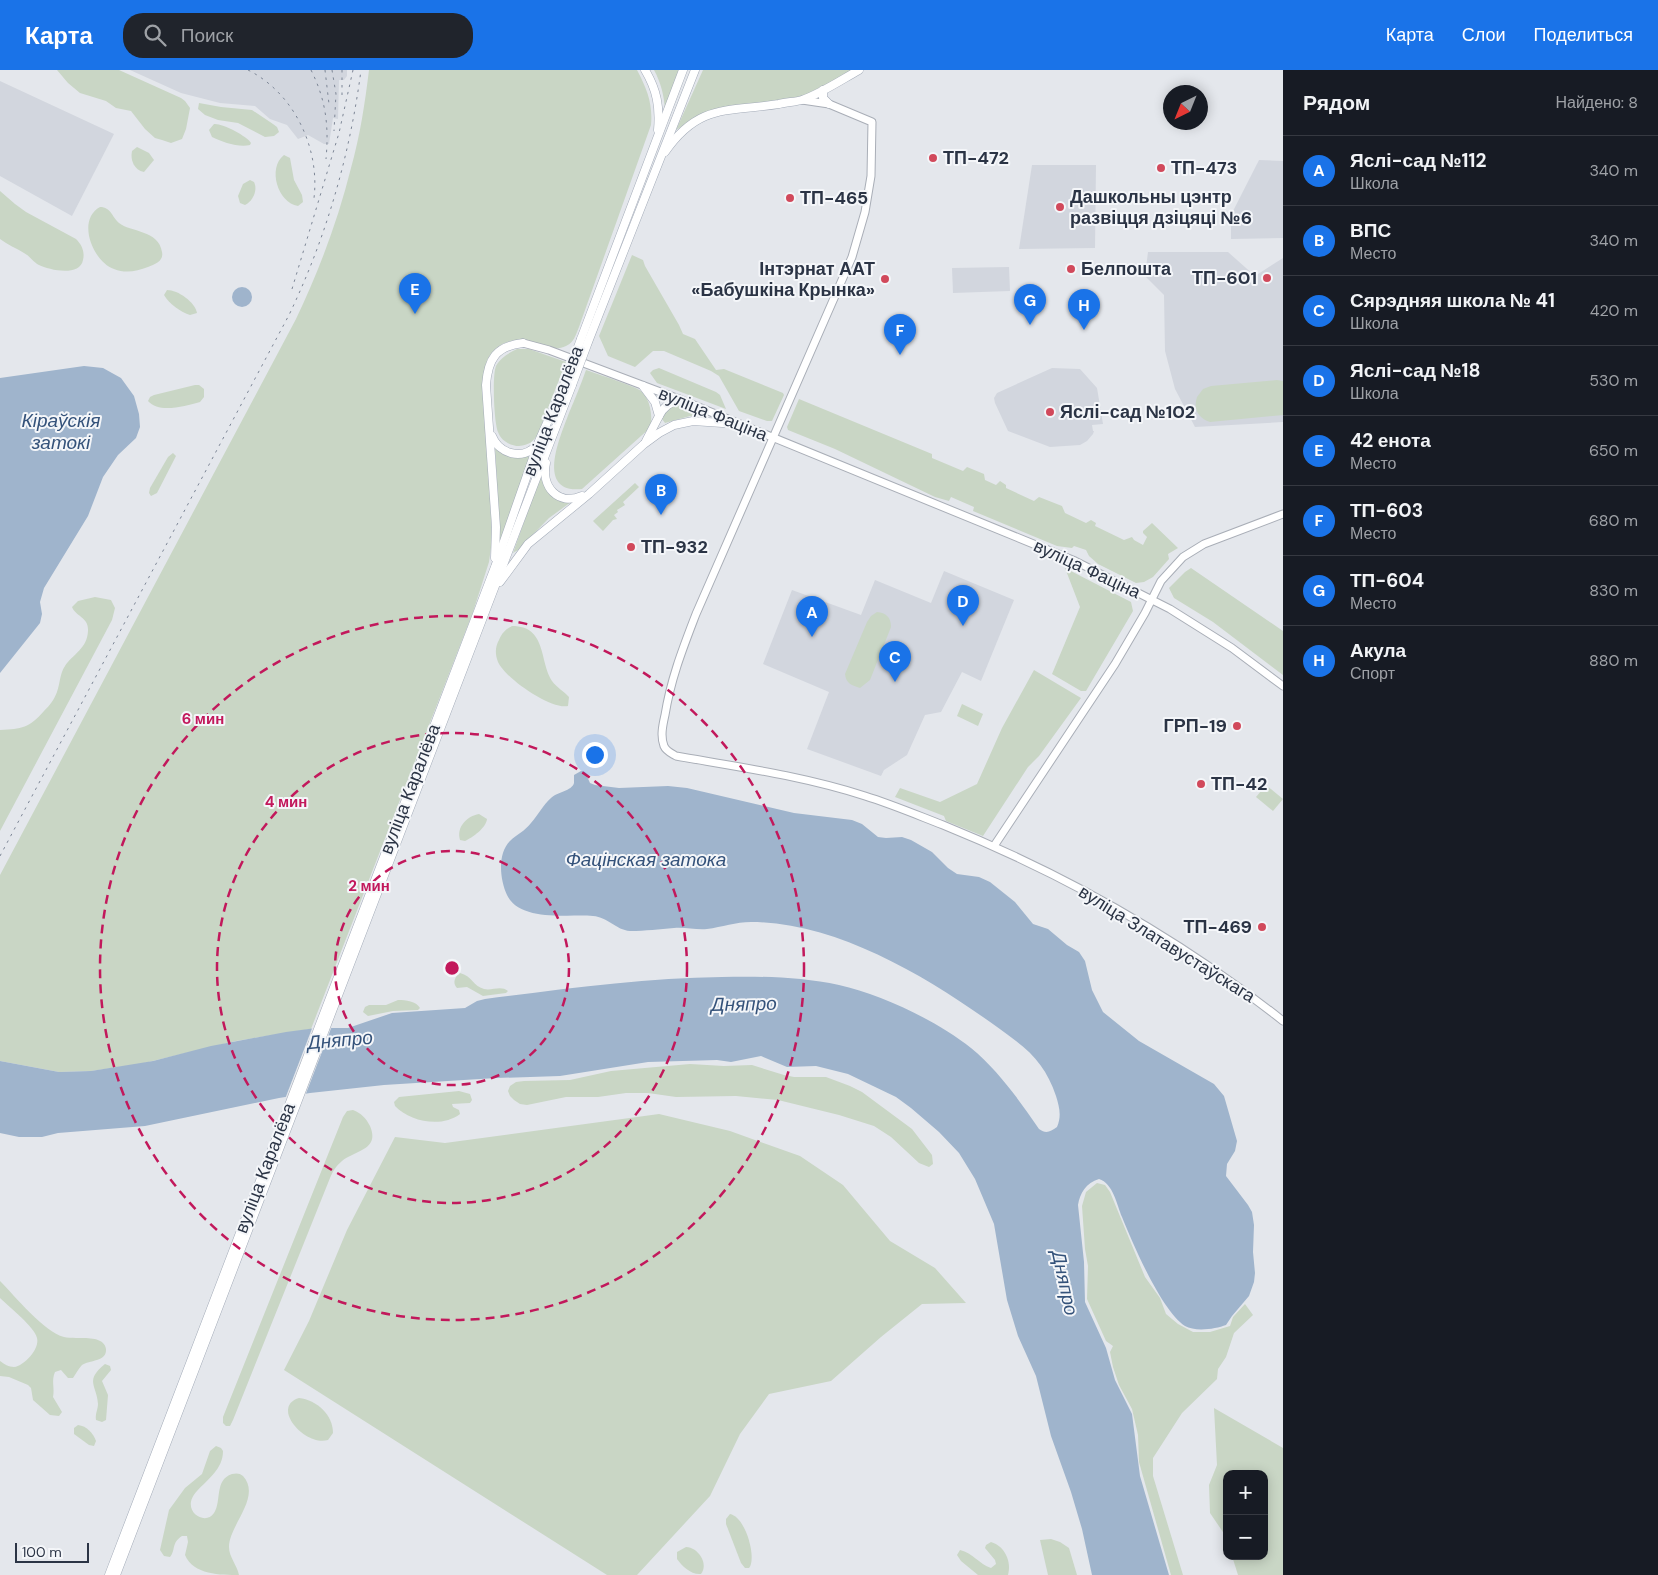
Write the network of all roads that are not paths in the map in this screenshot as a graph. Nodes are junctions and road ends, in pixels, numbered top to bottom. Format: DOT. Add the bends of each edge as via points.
graph roads {
  1 [pos="646,70"];
  2 [pos="683,70"];
  3 [pos="695,70"];
  4 [pos="860,70"];
  5 [pos="823,90"];
  6 [pos="802,100"];
  7 [pos="829,104"];
  8 [pos="656,144"];
  9 [pos="659,162"];
  10 [pos="585,340"];
  11 [pos="523,343"];
  12 [pos="569,383"];
  13 [pos="643,386"];
  14 [pos="679,399"];
  15 [pos="659,416"];
  16 [pos="737,424"];
  17 [pos="490,431"];
  18 [pos="773,438"];
  19 [pos="539,441"];
  20 [pos="550,444"];
  21 [pos="644,444"];
  22 [pos="589,494"];
  23 [pos="1283,514"];
  24 [pos="495,567"];
  25 [pos="494,589"];
  26 [pos="1152,599"];
  27 [pos="1283,686"];
  28 [pos="994,846"];
  29 [pos="352,950"];
  30 [pos="1283,1021"];
  31 [pos="249,1218"];
  32 [pos="109,1575"];
  33 [pos="116,1575"];
  1 -- 8 [label="main road" via="659,104"];
  2 -- 8 [label="main road"];
  3 -- 9 [label="main road"];
  4 -- 5 [label="main road"];
  5 -- 6 [label="main road"];
  5 -- 7 [label="main road" via="823,98"];
  6 -- 7 [label="street"];
  6 -- 9 [label="main road" via="716,111 701,117 685,128"];
  7 -- 18 [label="street" via="872,122 871,176 852,257"];
  8 -- 10 [label="main road, вуліца Каралёва"];
  9 -- 10 [label="main road, вуліца Каралёва"];
  10 -- 12 [label="main road, вуліца Каралёва, bridge"];
  11 -- 13 [label="street, вуліца Фаціна"];
  11 -- 17 [label="main road" via="504,348 489,363 486,385"];
  12 -- 19 [label="main road, вуліца Каралёва"];
  12 -- 20 [label="main road, вуліца Каралёва"];
  13 -- 14 [label="street, вуліца Фаціна"];
  13 -- 15 [label="main road" via="655,402"];
  14 -- 15 [label="main road" via="669,404"];
  14 -- 16 [label="street, вуліца Фаціна"];
  15 -- 21 [label="main road"];
  16 -- 18 [label="street, вуліца Фаціна"];
  16 -- 21 [label="main road" via="693,421 674,425"];
  17 -- 19 [label="main road" via="499,448 517,454 533,450"];
  17 -- 24 [label="main road"];
  18 -- 26 [label="street, вуліца Фаціна" via="1075,561"];
  18 -- 28 [label="street" via="696,614 670,687 662,732 664,745 676,756 775,773 863,795"];
  19 -- 24 [label="main road, вуліца Каралёва"];
  20 -- 22 [label="main road" via="544,472 553,492 566,500"];
  20 -- 25 [label="main road, вуліца Каралёва"];
  21 -- 22 [label="main road"];
  22 -- 25 [label="main road" via="528,544"];
  23 -- 26 [label="street" via="1193,550 1161,581"];
  24 -- 29 [label="main road, вуліца Каралёва"];
  25 -- 29 [label="main road, вуліца Каралёва"];
  26 -- 27 [label="street" via="1232,648"];
  26 -- 28 [label="street, вуліца Фаціна" via="1115,664"];
  28 -- 30 [label="street, вуліца Златавустаўскага" via="1120,909"];
  29 -- 31 [label="main road, вуліца Каралёва"];
  31 -- 32 [label="main road, вуліца Каралёва"];
  31 -- 33 [label="main road, вуліца Каралёва"];
}
